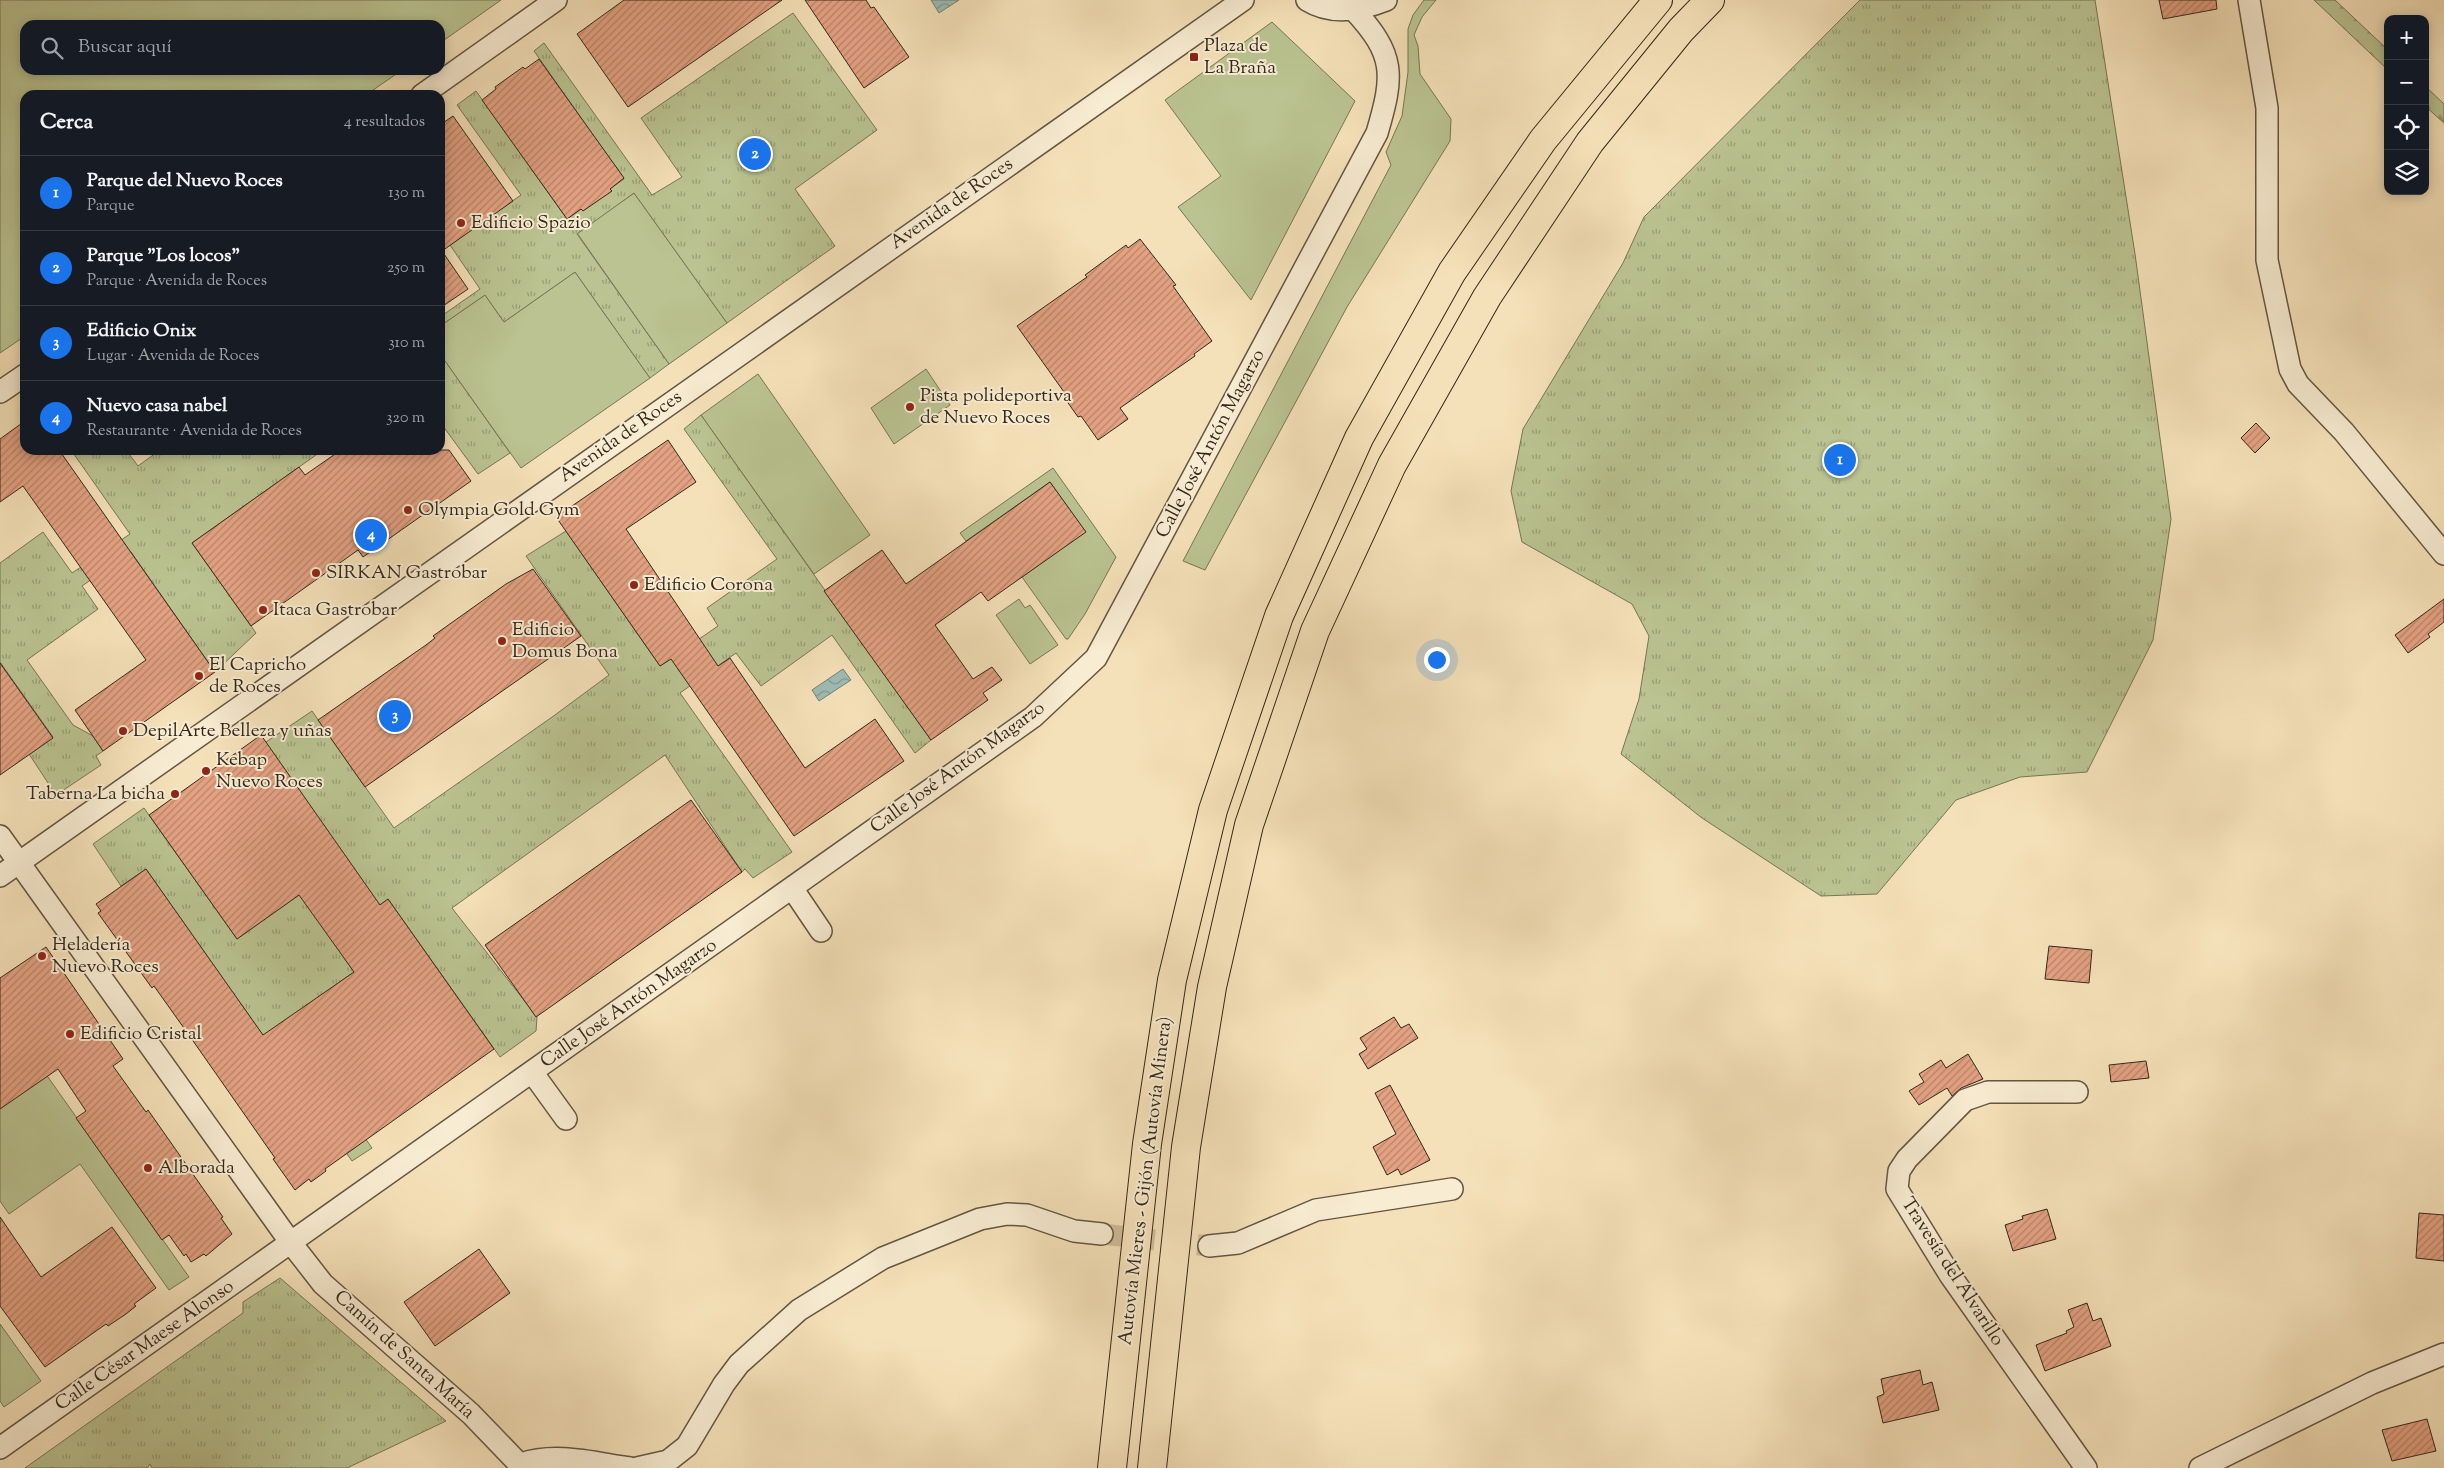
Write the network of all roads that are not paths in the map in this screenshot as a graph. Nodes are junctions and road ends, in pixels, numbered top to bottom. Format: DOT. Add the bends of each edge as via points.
graph roads {
  1 [pos="556,0"];
  2 [pos="1243,0"];
  3 [pos="1307,0"];
  4 [pos="1386,0"];
  5 [pos="1658,0"];
  6 [pos="1710,0"];
  7 [pos="2249,0"];
  8 [pos="1353,9"];
  9 [pos="429,90"];
  10 [pos="20,378"];
  11 [pos="0,392"];
  12 [pos="2444,554"];
  13 [pos="0,836"];
  14 [pos="18,862"];
  15 [pos="0,876"];
  16 [pos="792,888"];
  17 [pos="821,931"];
  18 [pos="532,1072"];
  19 [pos="2076,1092"];
  20 [pos="566,1119"];
  21 [pos="1452,1189"];
  22 [pos="1102,1234"];
  23 [pos="291,1243"];
  24 [pos="1209,1246"];
  25 [pos="2444,1354"];
  26 [pos="0,1448"];
  27 [pos="522,1466"];
  28 [pos="630,1468"];
  29 [pos="637,1468"];
  30 [pos="1112,1468"];
  31 [pos="1152,1468"];
  32 [pos="2086,1468"];
  33 [pos="2200,1468"];
  1 -- 9 [label="street"];
  2 -- 14 [label="street, Avenida de Roces"];
  3 -- 8 [label="street" via="1336,10"];
  4 -- 8 [label="street"];
  5 -- 30 [label="highway, Autovía Mieres - Gijón (Autovía Minera)" via="1543,140 1452,272 1359,438 1279,616 1213,810 1172,980 1147,1144"];
  6 -- 31 [label="highway" via="1681,30 1590,142 1487,297 1392,465 1315,631 1249,825 1212,987 1186,1147"];
  7 -- 12 [label="street" via="2267,108 2267,260 2290,370 2298,384 2344,432"];
  8 -- 16 [label="street, Calle José Antón Magarzo" via="1372,29 1382,48 1390,76 1377,133 1096,658 1033,717"];
  10 -- 11 [label="street"];
  13 -- 14 [label="street, Camín de Santa María"];
  14 -- 15 [label="street, Avenida de Roces"];
  14 -- 23 [label="street, Camín de Santa María"];
  16 -- 17 [label="street"];
  16 -- 18 [label="street, Calle José Antón Magarzo"];
  18 -- 20 [label="street"];
  18 -- 23 [label="street, Calle José Antón Magarzo"];
  19 -- 32 [label="street, Travesía del Alvarillo" via="1988,1092 1965,1100 1907,1159 1899,1171 1897,1190 1950,1274"];
  21 -- 24 [label="street" via="1316,1210 1238,1243"];
  22 -- 29 [label="street" via="1074,1231 1027,1215 1007,1214 980,1219 883,1258 799,1310 739,1364 687,1446 668,1461"];
  23 -- 26 [label="street, Calle César Maese Alonso"];
  23 -- 27 [label="street, Camín de Santa María" via="323,1284 471,1414"];
  25 -- 33 [label="street" via="2372,1383"];
  27 -- 28 [label="street" via="534,1460 559,1458"];
}
